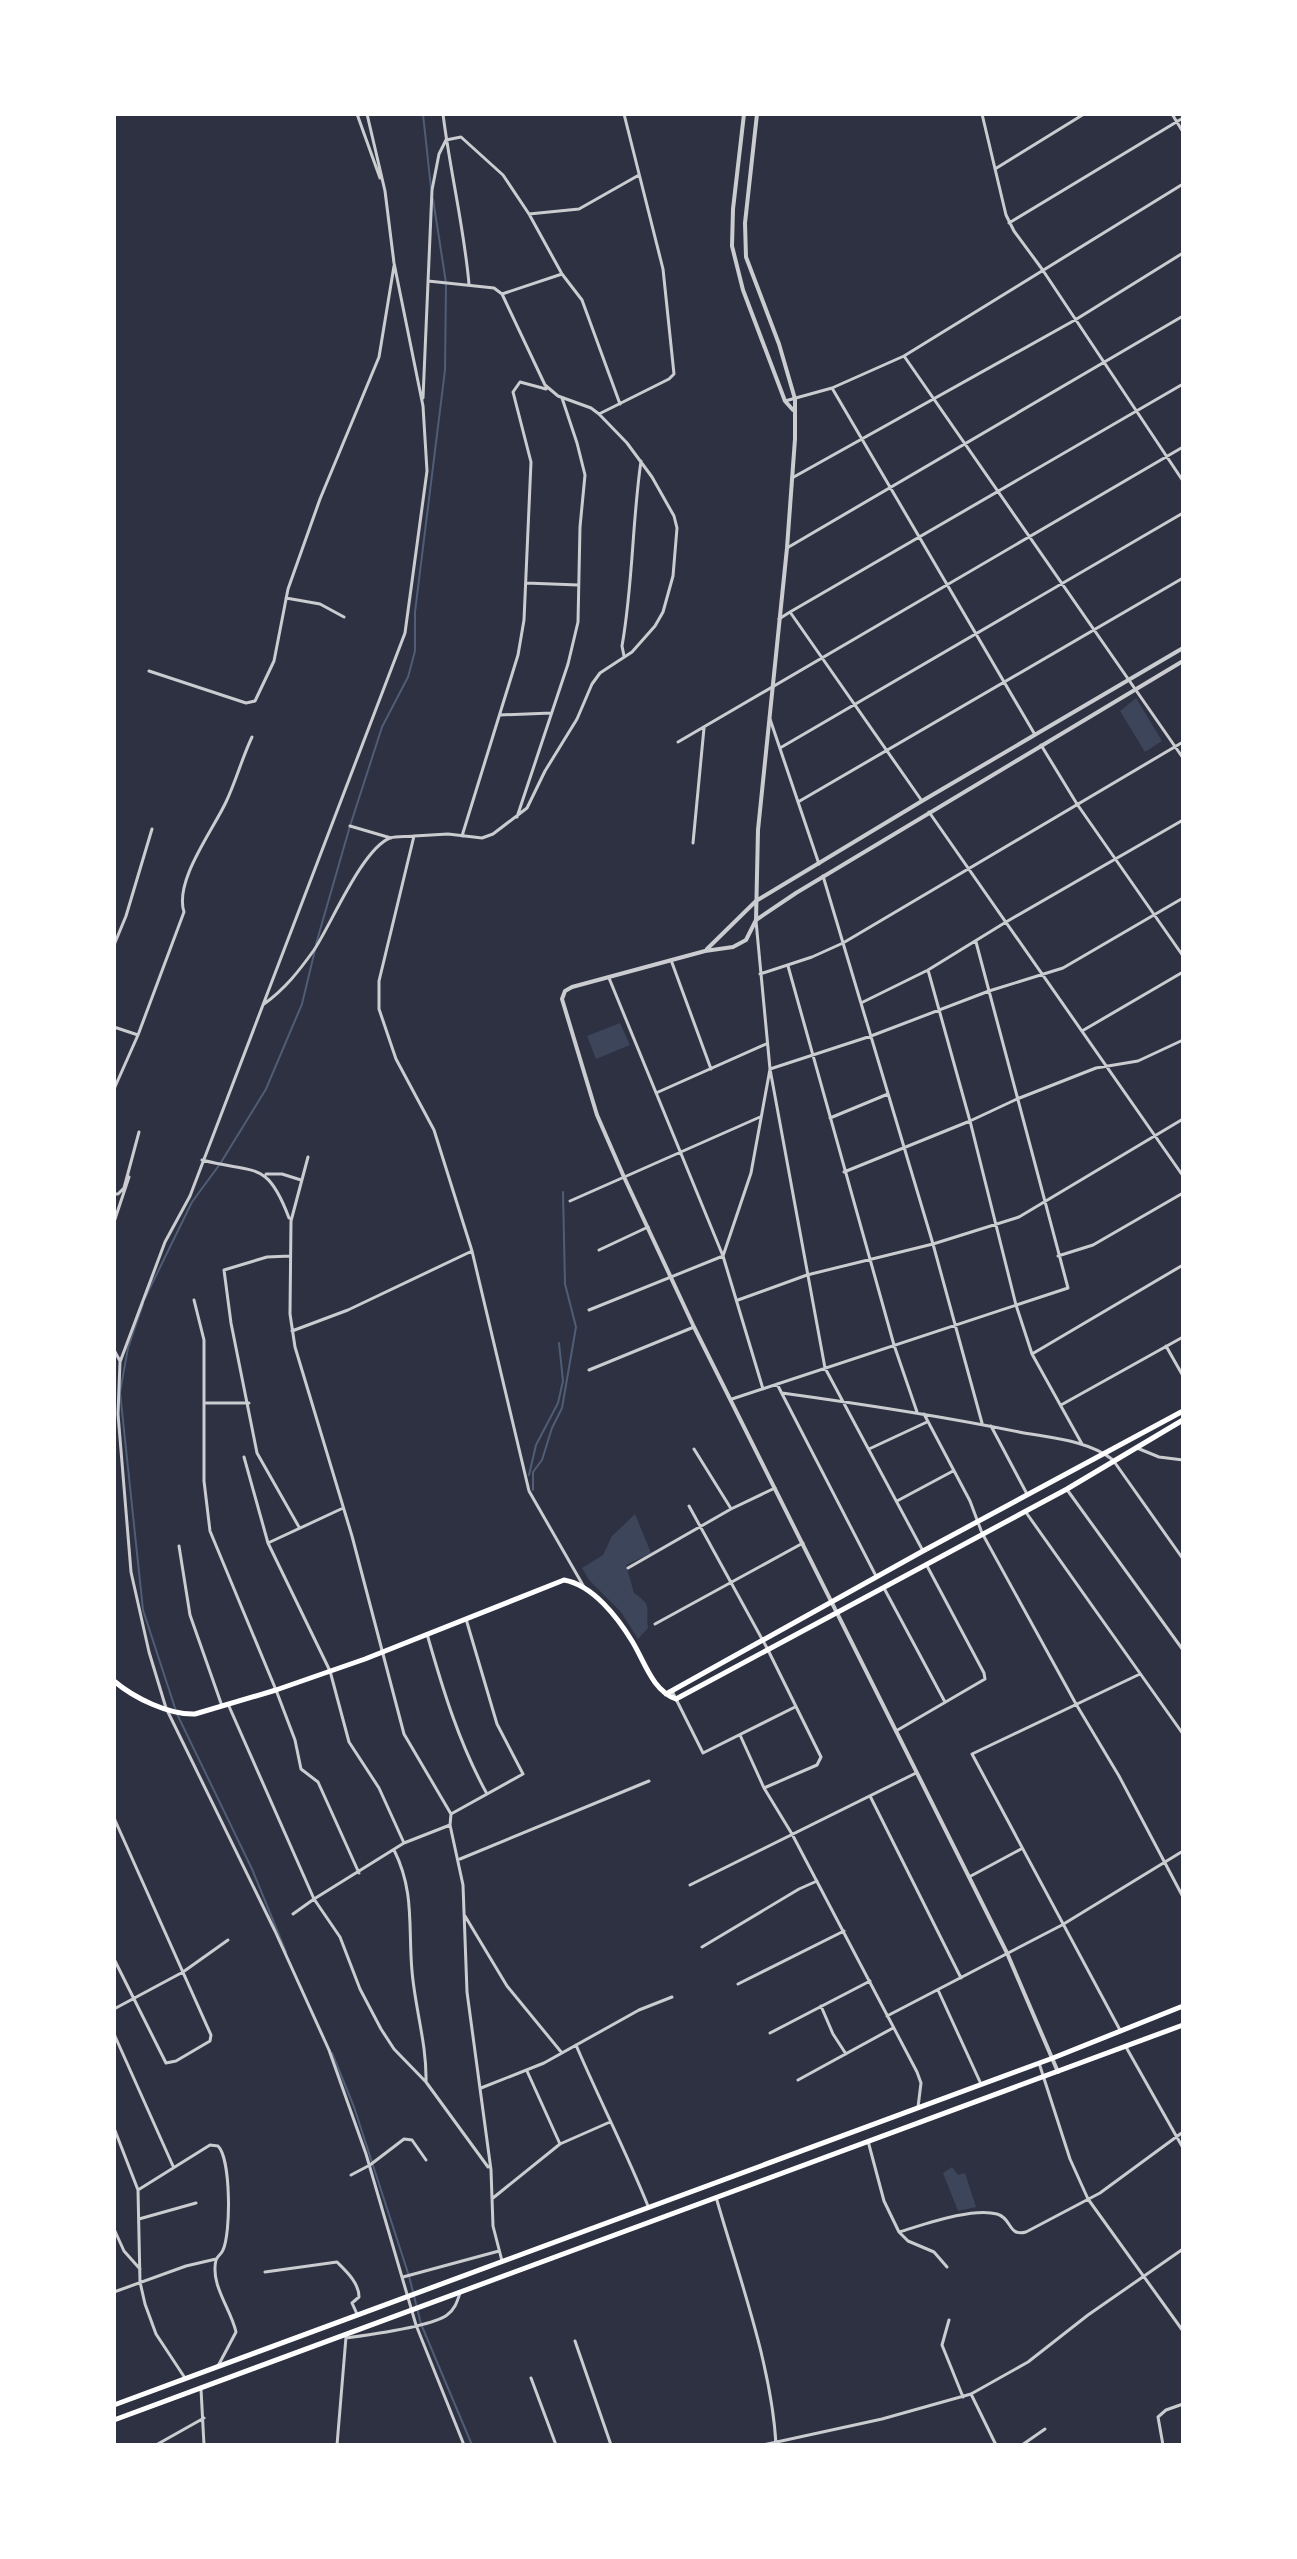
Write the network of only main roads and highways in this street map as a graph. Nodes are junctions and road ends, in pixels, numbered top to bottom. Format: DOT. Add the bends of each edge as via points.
graph roads {
  1 [pos="1183,1411"];
  2 [pos="1183,1420"];
  3 [pos="114,1681"];
  4 [pos="665,1695"];
  5 [pos="1183,2006"];
  6 [pos="1183,2026"];
  7 [pos="114,2405"];
  8 [pos="114,2420"];
  1 -- 4 [label="main road"];
  2 -- 4 [label="main road" via="1067,1489 676,1699"];
  3 -- 4 [label="main road" via="140,1699 185,1714 276,1690 571,1581 620,1623"];
  5 -- 7 [label="main road"];
  6 -- 8 [label="main road"];
}
